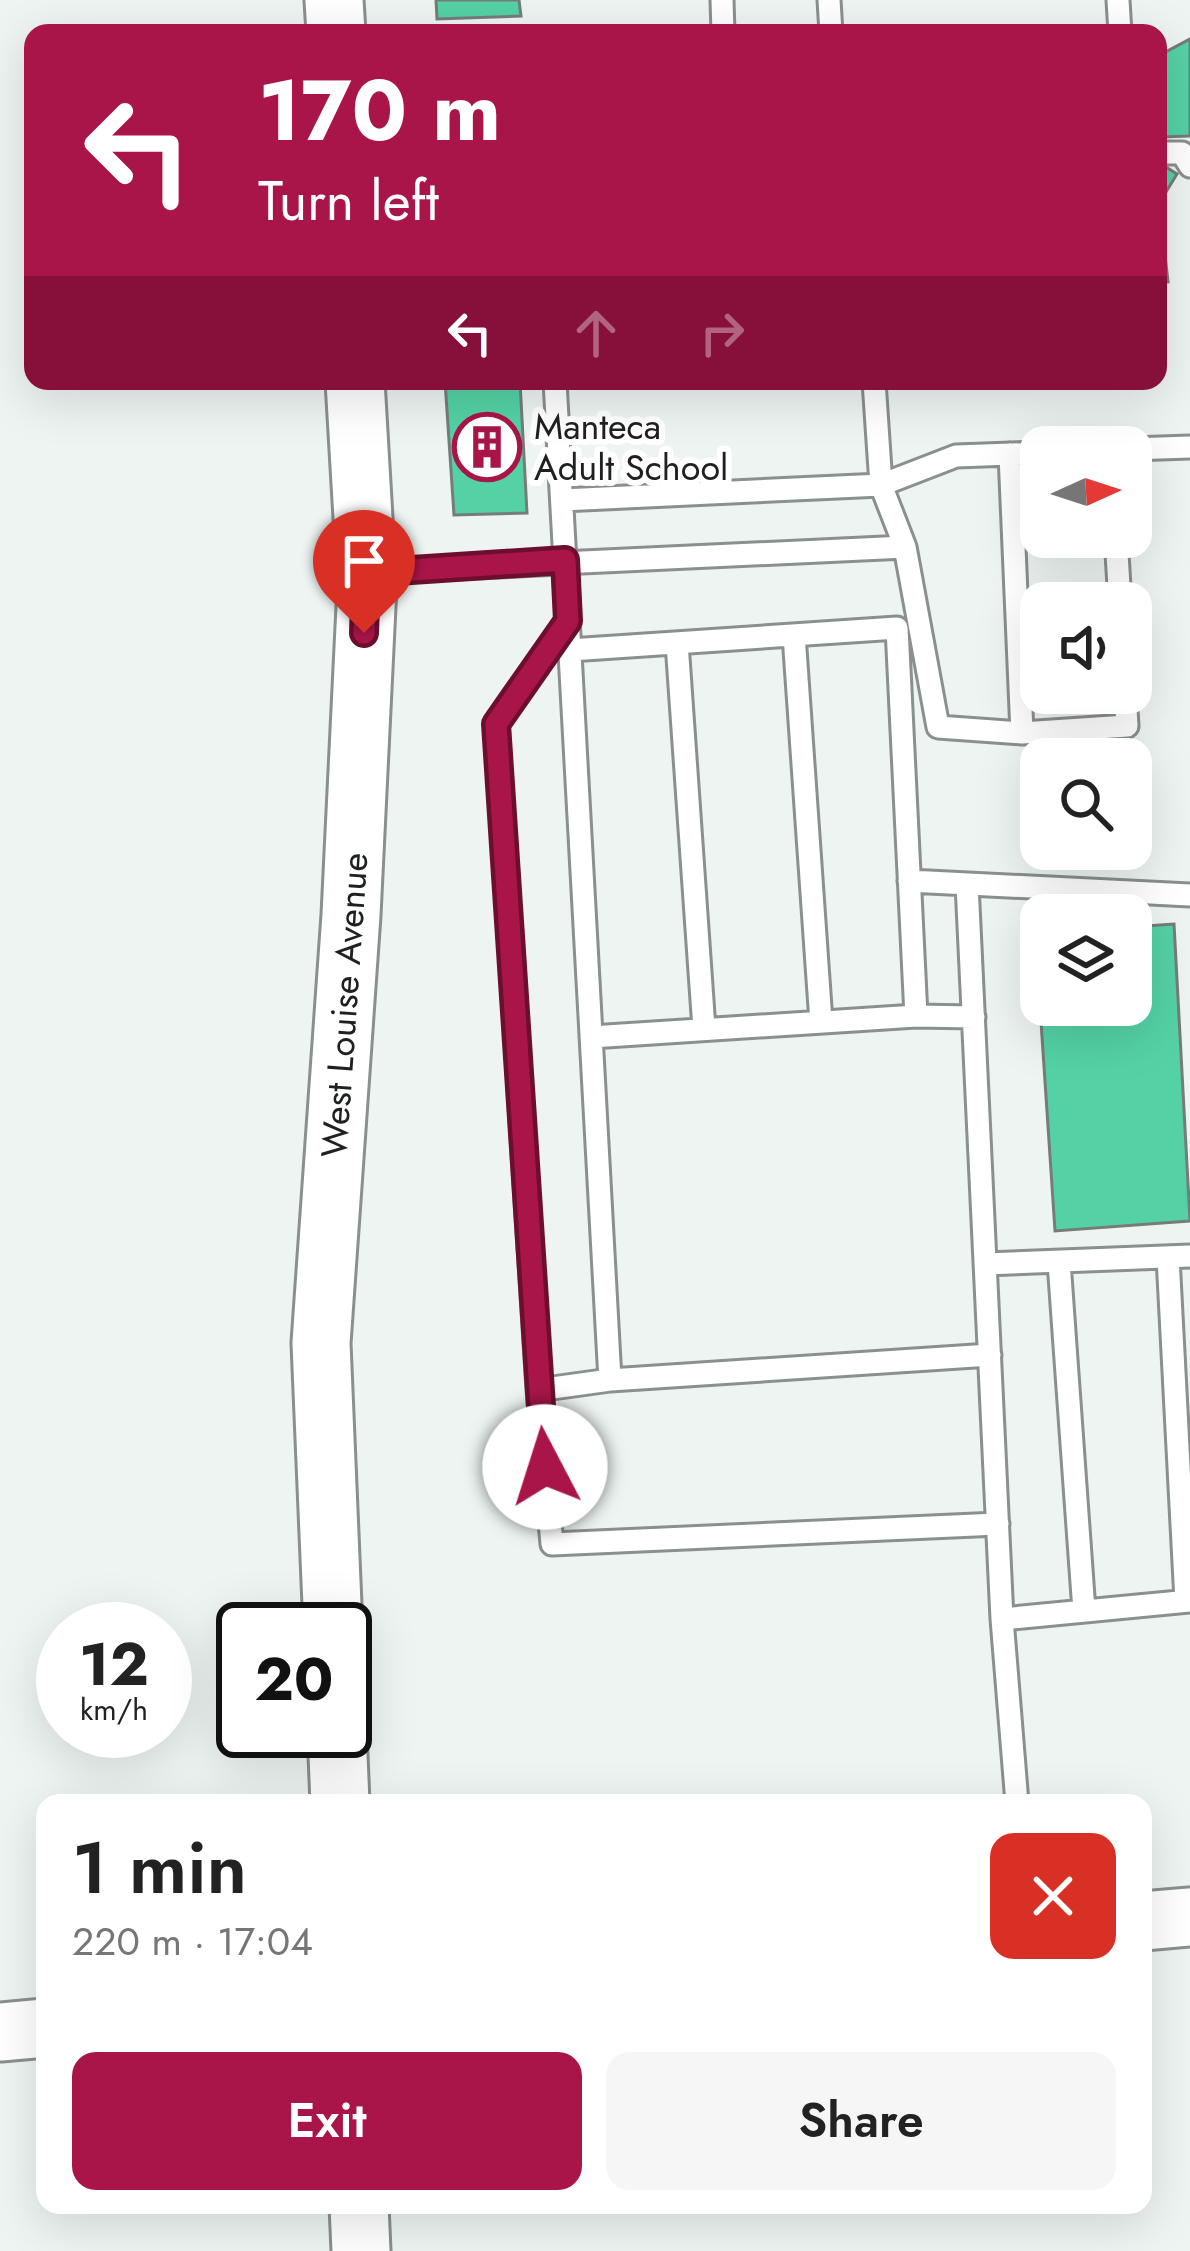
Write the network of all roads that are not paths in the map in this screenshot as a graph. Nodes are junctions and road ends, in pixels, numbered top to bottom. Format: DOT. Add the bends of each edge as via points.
graph roads {
  1 [pos="1167,153"];
  2 [pos="1190,166"];
  3 [pos="356,390"];
  4 [pos="556,390"];
  5 [pos="875,390"];
  6 [pos="1190,447"];
  7 [pos="1152,448"];
  8 [pos="1010,454"];
  9 [pos="1020,454"];
  10 [pos="881,485"];
  11 [pos="562,500"];
  12 [pos="905,547"];
  13 [pos="565,560"];
  14 [pos="366,573"];
  15 [pos="568,621"];
  16 [pos="908,627"];
  17 [pos="794,634"];
  18 [pos="677,643"];
  19 [pos="570,650"];
  20 [pos="1126,714"];
  21 [pos="1022,733"];
  22 [pos="909,881"];
  23 [pos="967,884"];
  24 [pos="1190,895"];
  25 [pos="916,1016"];
  26 [pos="974,1017"];
  27 [pos="821,1022"];
  28 [pos="704,1029"];
  29 [pos="591,1037"];
  30 [pos="1179,1257"];
  31 [pos="1059,1262"];
  32 [pos="986,1264"];
  33 [pos="989,1355"];
  34 [pos="610,1380"];
  35 [pos="538,1390"];
  36 [pos="998,1524"];
  37 [pos="1188,1601"];
  38 [pos="332,1602"];
  39 [pos="1084,1611"];
  40 [pos="1002,1618"];
  41 [pos="338,1758"];
  42 [pos="340,1794"];
  43 [pos="1016,1794"];
  44 [pos="1190,1917"];
  45 [pos="1152,1920"];
  46 [pos="36,2028"];
  47 [pos="0,2032"];
  48 [pos="359,2214"];
  49 [pos="361,2251"];
  1 -- 2 [label="lane" via="1182,153"];
  3 -- 14 [label="main road, West Louise Avenue"];
  4 -- 11 [label="lane"];
  5 -- 10 [label="lane"];
  6 -- 7 [label="lane"];
  8 -- 9 [label="lane"];
  8 -- 10 [label="lane" via="956,456"];
  8 -- 21 [label="lane"];
  10 -- 11 [label="lane"];
  10 -- 12 [label="lane"];
  11 -- 13 [label="lane"];
  12 -- 13 [label="lane"];
  12 -- 16 [label="lane"];
  13 -- 14 [label="lane"];
  13 -- 15 [label="lane"];
  14 -- 38 [label="main road, West Louise Avenue" via="321,1343"];
  15 -- 19 [label="lane"];
  15 -- 35 [label="lane" via="496,724"];
  16 -- 17 [label="lane"];
  16 -- 21 [label="lane" via="938,727"];
  16 -- 22 [label="lane"];
  17 -- 18 [label="lane"];
  17 -- 27 [label="lane"];
  18 -- 19 [label="lane"];
  18 -- 28 [label="lane"];
  19 -- 29 [label="lane"];
  20 -- 21 [label="lane" via="1127,726"];
  22 -- 23 [label="lane"];
  22 -- 25 [label="lane"];
  23 -- 24 [label="lane"];
  23 -- 26 [label="lane"];
  25 -- 26 [label="lane"];
  25 -- 27 [label="lane"];
  26 -- 32 [label="lane"];
  27 -- 28 [label="lane"];
  28 -- 29 [label="lane"];
  29 -- 34 [label="lane"];
  30 -- 31 [label="lane"];
  30 -- 37 [label="lane"];
  31 -- 32 [label="lane"];
  31 -- 39 [label="lane"];
  32 -- 33 [label="lane"];
  33 -- 34 [label="lane"];
  33 -- 36 [label="lane"];
  34 -- 35 [label="lane"];
  35 -- 36 [label="lane" via="553,1544"];
  36 -- 40 [label="lane"];
  37 -- 39 [label="lane"];
  39 -- 40 [label="lane"];
  40 -- 43 [label="lane"];
  41 -- 42 [label="main road"];
  44 -- 45 [label="main road"];
  46 -- 47 [label="main road"];
  48 -- 49 [label="main road"];
}
